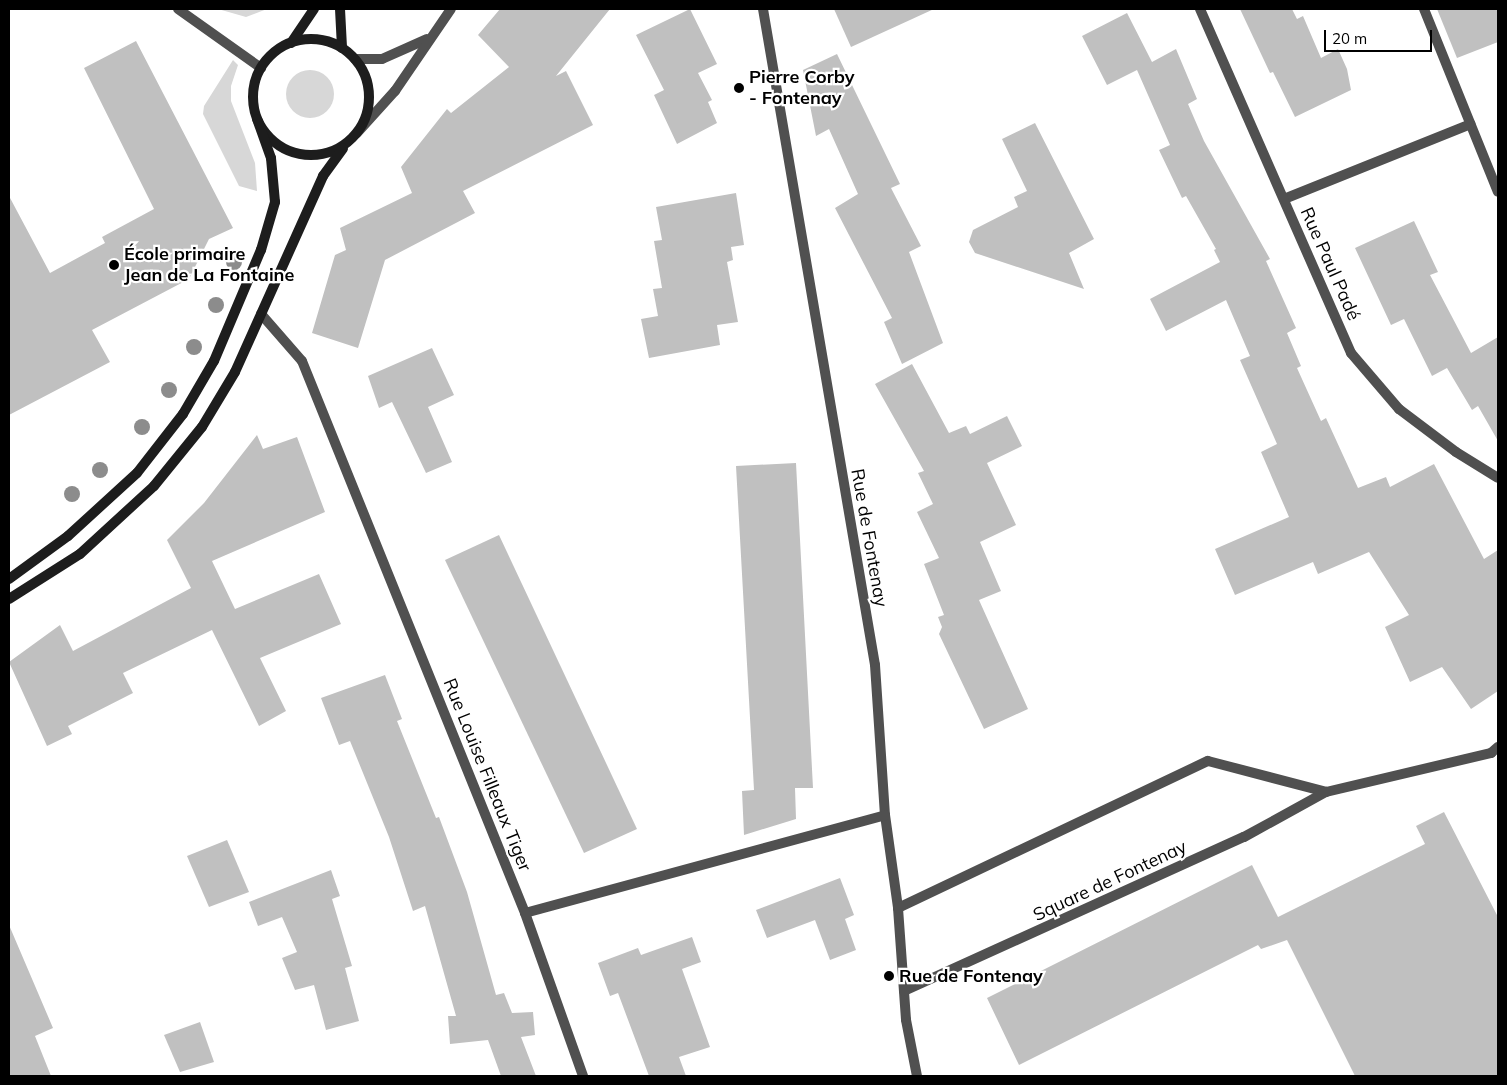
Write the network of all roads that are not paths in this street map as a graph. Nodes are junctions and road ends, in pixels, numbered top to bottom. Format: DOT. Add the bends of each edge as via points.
graph roads {
  1 [pos="178,9"];
  2 [pos="314,9"];
  3 [pos="340,9"];
  4 [pos="451,9"];
  5 [pos="763,9"];
  6 [pos="1200,9"];
  7 [pos="1424,9"];
  8 [pos="428,38"];
  9 [pos="290,43"];
  10 [pos="342,48"];
  11 [pos="355,59"];
  12 [pos="261,68"];
  13 [pos="257,120"];
  14 [pos="1471,124"];
  15 [pos="357,133"];
  16 [pos="343,148"];
  17 [pos="1498,192"];
  18 [pos="1284,199"];
  19 [pos="261,314"];
  20 [pos="1498,478"];
  21 [pos="9,579"];
  22 [pos="9,599"];
  23 [pos="1498,747"];
  24 [pos="1326,792"];
  25 [pos="884,815"];
  26 [pos="898,908"];
  27 [pos="525,913"];
  28 [pos="904,991"];
  29 [pos="583,1076"];
  30 [pos="917,1076"];
  1 -- 12 [label="street"];
  2 -- 9 [label="street"];
  3 -- 10 [label="street"];
  4 -- 8 [label="street"];
  5 -- 25 [label="street, Rue de Fontenay" via="875,665"];
  6 -- 18 [label="street, Rue Paul Padé"];
  7 -- 14 [label="street"];
  8 -- 11 [label="street" via="382,59"];
  8 -- 15 [label="street" via="395,90"];
  9 -- 10 [label="street" via="324,40"];
  9 -- 12 [label="street" via="274,53"];
  10 -- 11 [label="street"];
  11 -- 15 [label="street" via="365,76 370,96 367,116"];
  12 -- 13 [label="street" via="254,84"];
  13 -- 16 [label="street" via="268,136 284,148 303,155"];
  13 -- 21 [label="street" via="271,158 275,202 261,250 214,361 183,414 137,473 68,536"];
  14 -- 17 [label="street"];
  14 -- 18 [label="street"];
  15 -- 16 [label="street"];
  16 -- 19 [label="street" via="323,176"];
  18 -- 20 [label="street, Rue Paul Padé" via="1351,353 1400,409 1456,452"];
  19 -- 22 [label="street" via="235,372 202,427 154,486 80,554"];
  19 -- 27 [label="street, Rue Louise Filleaux Tiger" via="302,361"];
  23 -- 24 [label="street, Square de Fontenay" via="1491,753"];
  24 -- 26 [label="street, Square de Fontenay" via="1208,761"];
  24 -- 28 [label="street, Square de Fontenay" via="1244,837"];
  25 -- 26 [label="street, Rue de Fontenay"];
  25 -- 27 [label="street"];
  26 -- 28 [label="street, Rue de Fontenay"];
  27 -- 29 [label="street, Rue Louise Filleaux Tiger"];
  28 -- 30 [label="street, Rue de Fontenay"];
}
